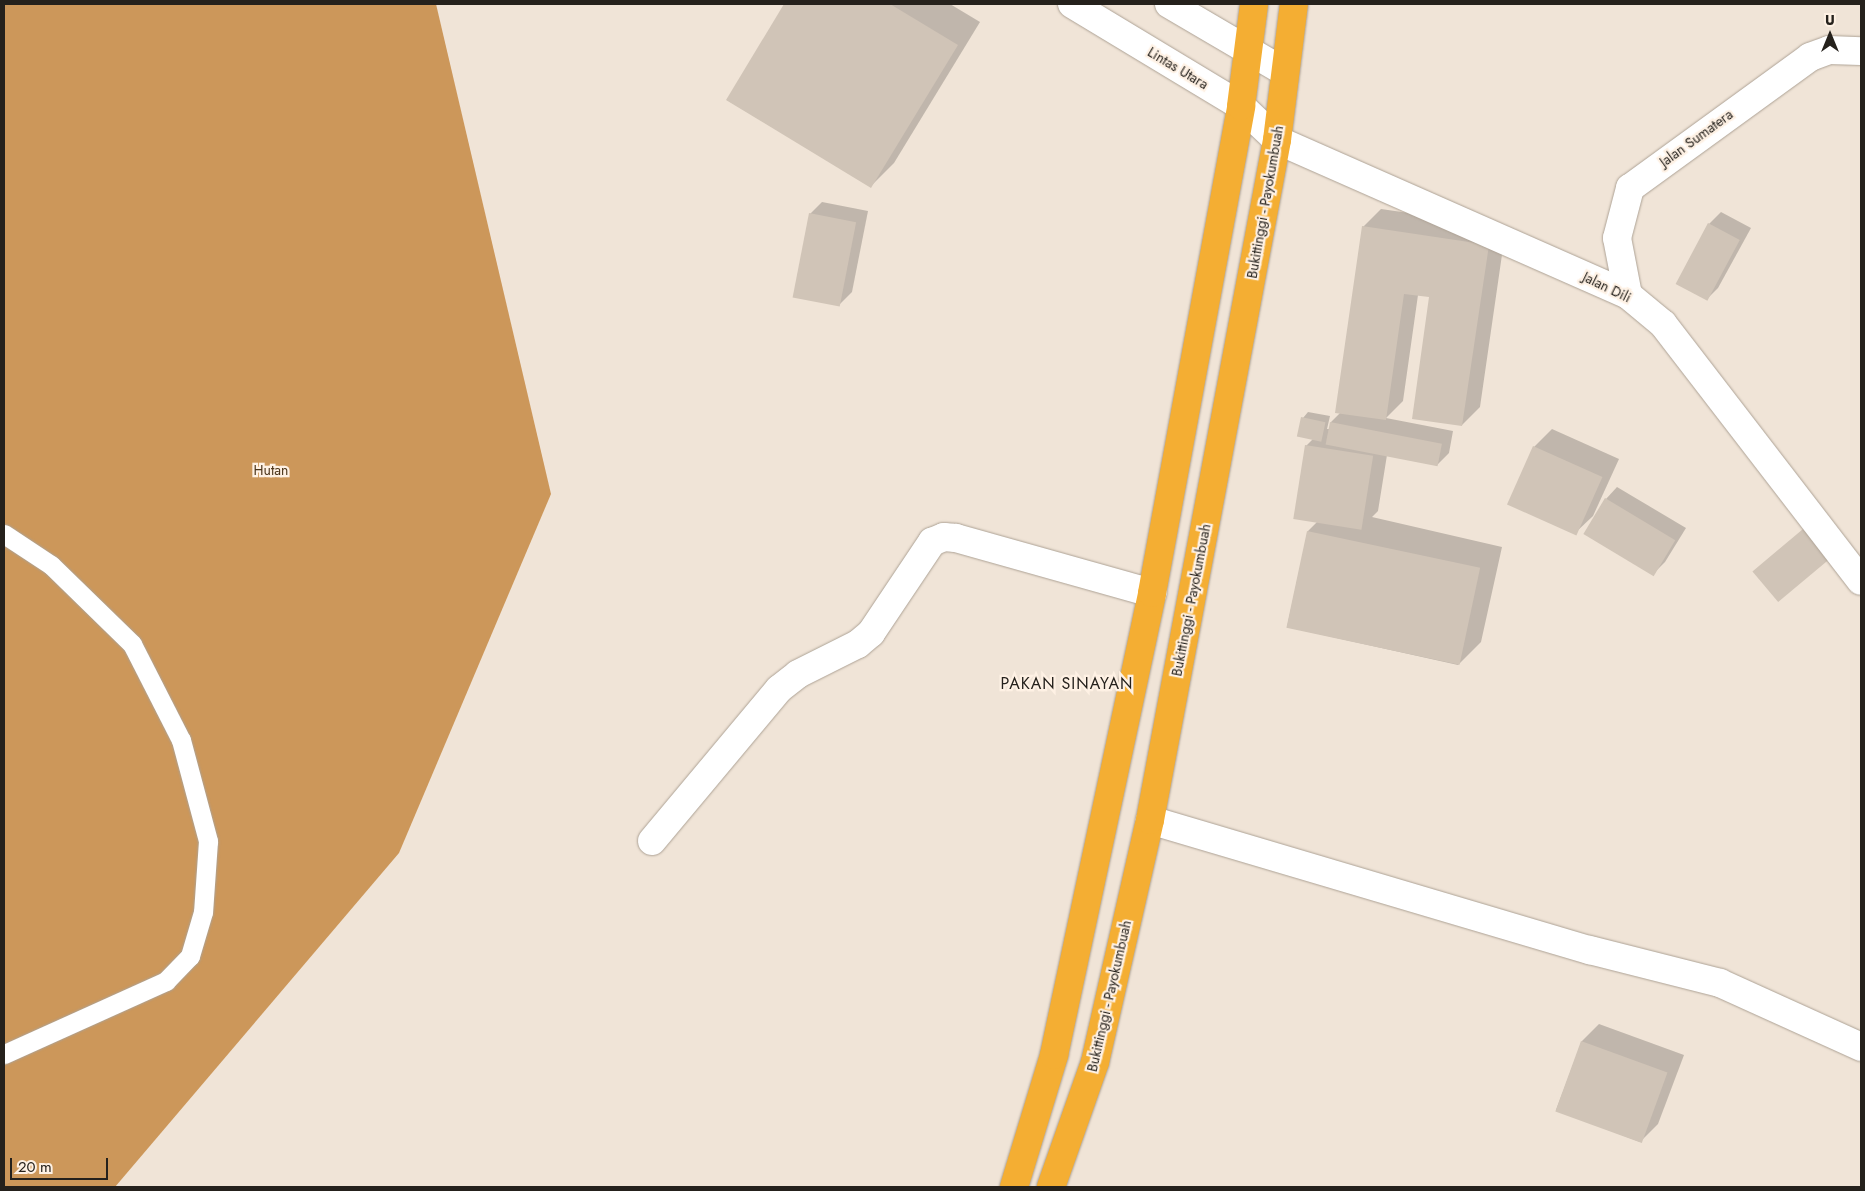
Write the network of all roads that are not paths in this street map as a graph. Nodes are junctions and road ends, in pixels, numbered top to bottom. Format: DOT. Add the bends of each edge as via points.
graph roads {
  1 [pos="1072,4"];
  2 [pos="1169,4"];
  3 [pos="1254,4"];
  4 [pos="1294,4"];
  5 [pos="1248,50"];
  6 [pos="1861,51"];
  7 [pos="1284,71"];
  8 [pos="1240,106"];
  9 [pos="1277,140"];
  10 [pos="1628,295"];
  11 [pos="4,534"];
  12 [pos="1861,580"];
  13 [pos="1152,593"];
  14 [pos="1150,820"];
  15 [pos="652,841"];
  16 [pos="1861,1047"];
  17 [pos="4,1054"];
  18 [pos="1014,1187"];
  19 [pos="1051,1187"];
  1 -- 8 [label="street, Lintas Utara"];
  2 -- 5 [label="street"];
  3 -- 5 [label="highway"];
  4 -- 7 [label="highway, Bukittinggi - Payokumbuah"];
  5 -- 7 [label="street"];
  5 -- 8 [label="highway"];
  6 -- 10 [label="street, Jalan Sumatera" via="1829,50 1810,57 1630,188 1616,238"];
  7 -- 9 [label="highway, Bukittinggi - Payokumbuah"];
  8 -- 9 [label="street, Lintas Utara"];
  8 -- 13 [label="highway"];
  9 -- 10 [label="street, Jalan Dili"];
  9 -- 14 [label="highway, Bukittinggi - Payokumbuah"];
  10 -- 12 [label="street, Jalan Dili" via="1663,324"];
  11 -- 17 [label="lane" via="51,564 132,644 181,740 208,841 203,912 190,956 166,981"];
  13 -- 15 [label="street" via="956,538 944,537 932,542 871,632 858,644 798,674 779,689"];
  13 -- 18 [label="highway" via="1054,1055"];
  14 -- 16 [label="street" via="1590,950 1720,983"];
  14 -- 19 [label="highway, Bukittinggi - Payokumbuah" via="1096,1062"];
}
